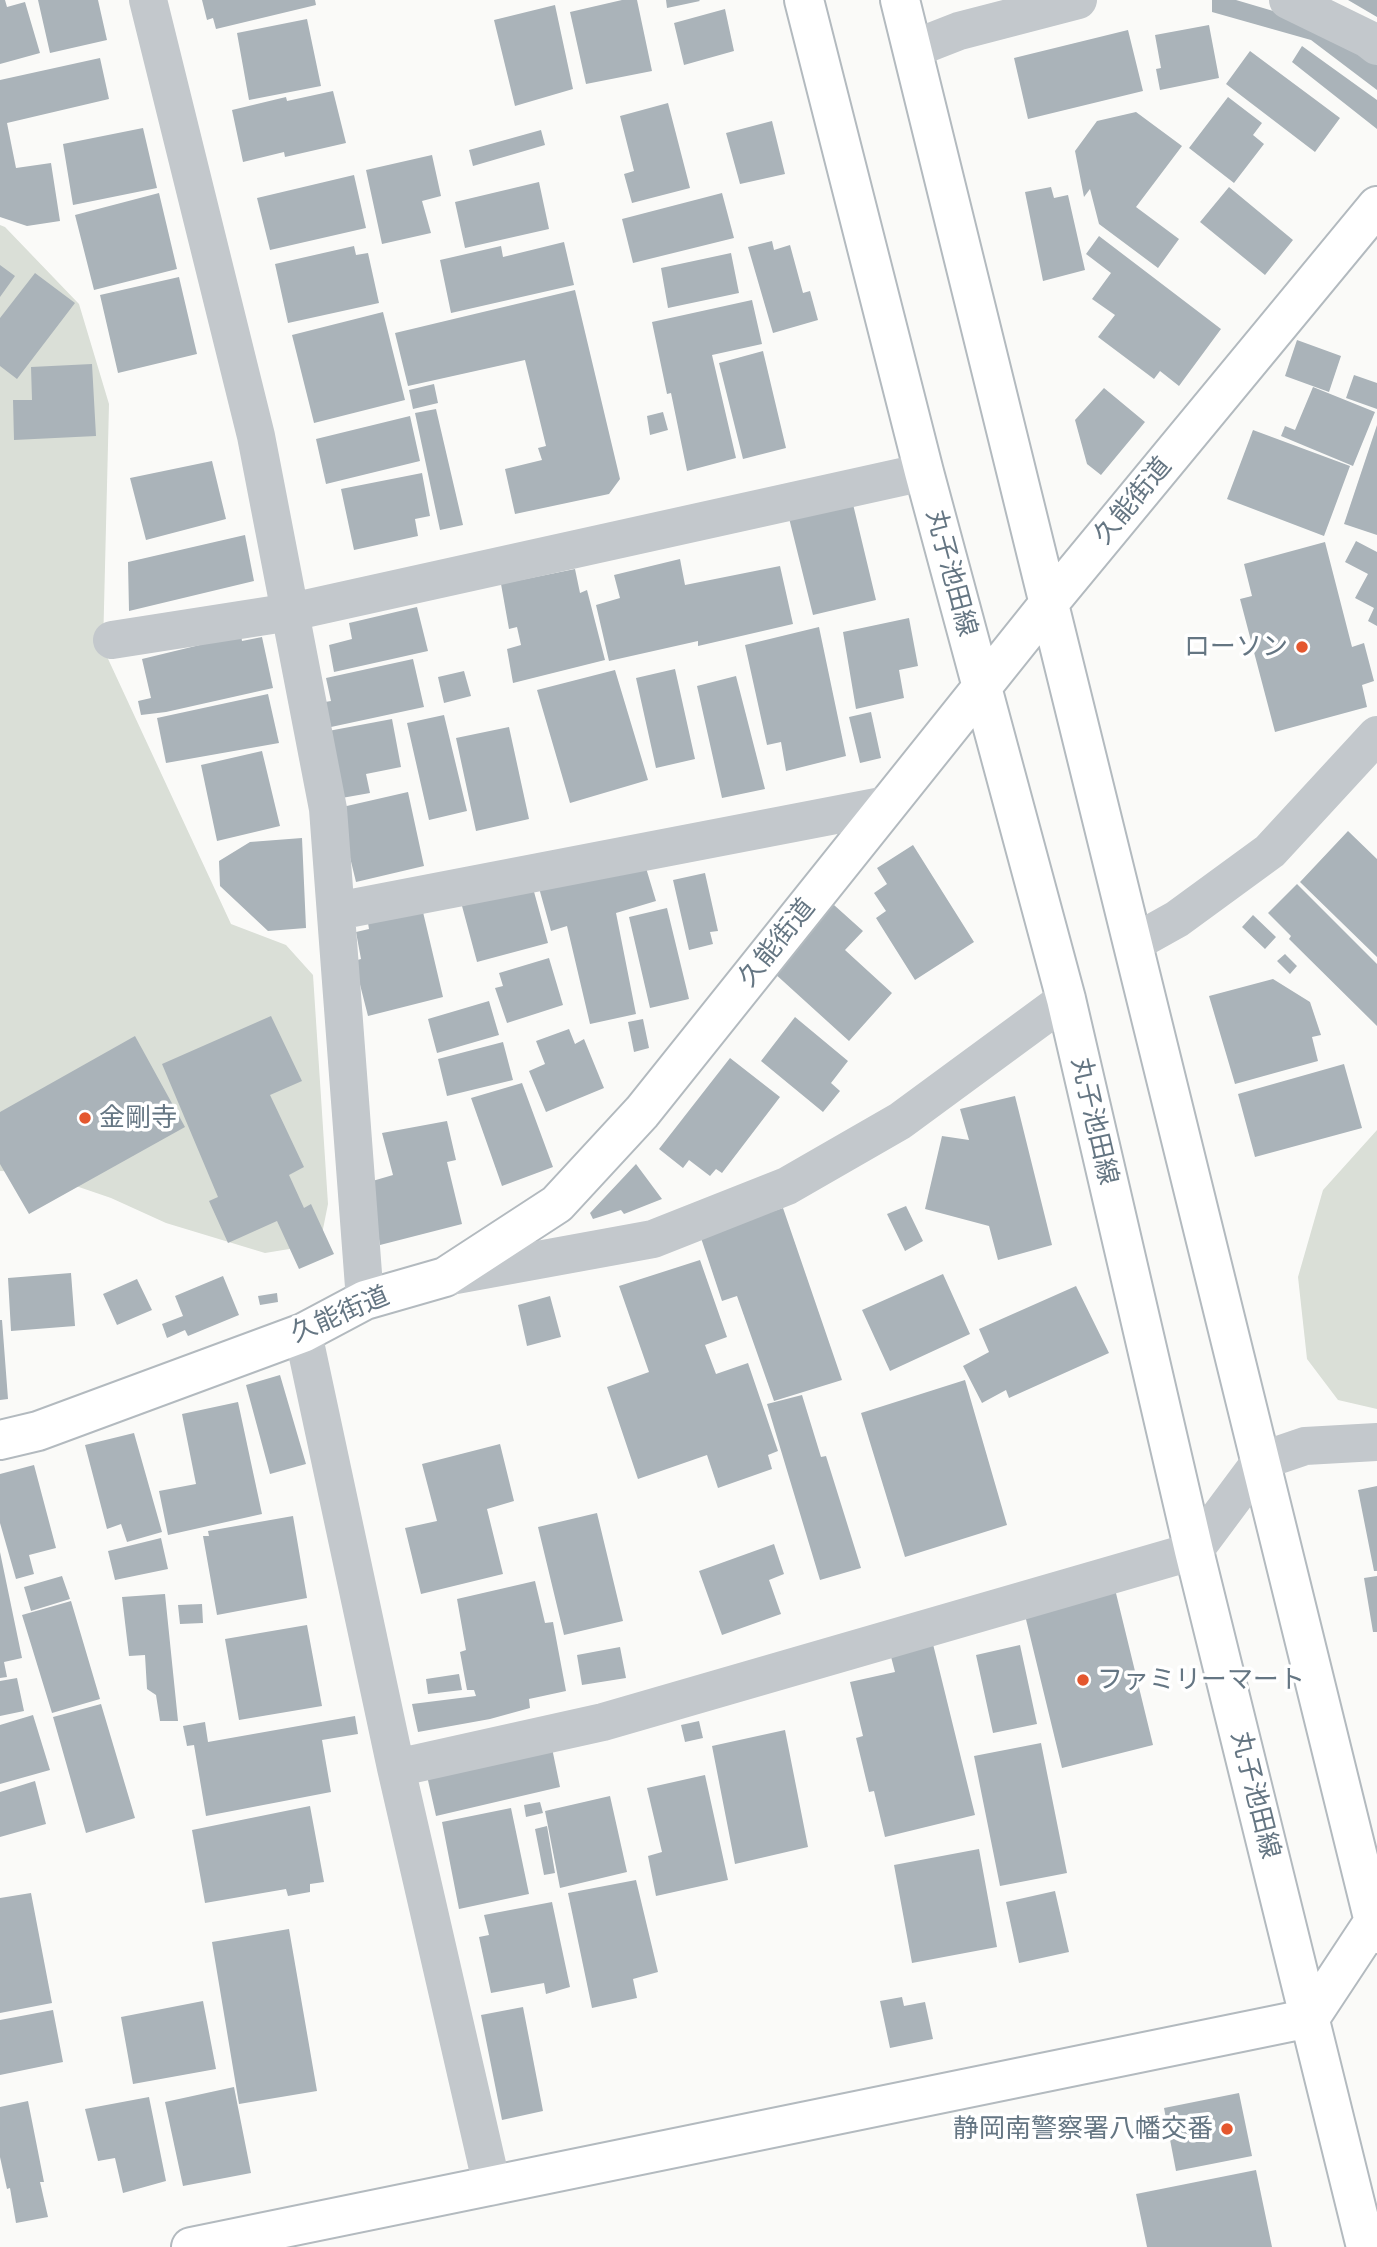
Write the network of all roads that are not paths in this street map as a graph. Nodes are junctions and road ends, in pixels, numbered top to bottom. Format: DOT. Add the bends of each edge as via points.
graph roads {
  1 [pos="148,0"];
  2 [pos="804,0"];
  3 [pos="900,0"];
  4 [pos="1078,0"];
  5 [pos="1289,0"];
  6 [pos="1377,46"];
  7 [pos="913,49"];
  8 [pos="1377,206"];
  9 [pos="924,472"];
  10 [pos="1050,601"];
  11 [pos="291,612"];
  12 [pos="112,640"];
  13 [pos="981,686"];
  14 [pos="1377,735"];
  15 [pos="887,805"];
  16 [pos="337,911"];
  17 [pos="1134,943"];
  18 [pos="1066,999"];
  19 [pos="445,1277"];
  20 [pos="365,1300"];
  21 [pos="303,1333"];
  22 [pos="0,1440"];
  23 [pos="1377,1442"];
  24 [pos="1261,1461"];
  25 [pos="1194,1551"];
  26 [pos="396,1768"];
  27 [pos="1376,1925"];
  28 [pos="1310,2018"];
  29 [pos="492,2186"];
  30 [pos="191,2247"];
  31 [pos="1366,2247"];
  1 -- 11 [label="street" via="256,436"];
  2 -- 9 [label="street, 丸子池田線"];
  3 -- 7 [label="street"];
  4 -- 7 [label="street" via="958,31"];
  5 -- 6 [label="street"];
  7 -- 10 [label="street"];
  8 -- 10 [label="street, 久能街道"];
  9 -- 11 [label="street"];
  9 -- 13 [label="street, 丸子池田線"];
  10 -- 13 [label="street, 久能街道"];
  10 -- 17 [label="street"];
  11 -- 12 [label="street"];
  11 -- 16 [label="street" via="328,809"];
  13 -- 15 [label="street, 久能街道"];
  13 -- 18 [label="street, 丸子池田線"];
  14 -- 17 [label="street" via="1270,851 1177,919"];
  15 -- 16 [label="street"];
  15 -- 19 [label="street, 久能街道" via="642,1112 557,1205"];
  16 -- 20 [label="street"];
  17 -- 24 [label="street"];
  18 -- 19 [label="street" via="900,1121 787,1186 653,1239"];
  18 -- 25 [label="street, 丸子池田線"];
  19 -- 20 [label="street, 久能街道"];
  20 -- 21 [label="street, 久能街道"];
  21 -- 22 [label="street, 久能街道"];
  21 -- 26 [label="street"];
  23 -- 24 [label="street" via="1305,1446"];
  24 -- 25 [label="street"];
  24 -- 27 [label="street"];
  25 -- 26 [label="street" via="603,1722"];
  25 -- 28 [label="street, 丸子池田線"];
  26 -- 29 [label="street"];
  27 -- 28 [label="street"];
  28 -- 29 [label="street"];
  28 -- 31 [label="street, 丸子池田線"];
  29 -- 30 [label="street"];
}
